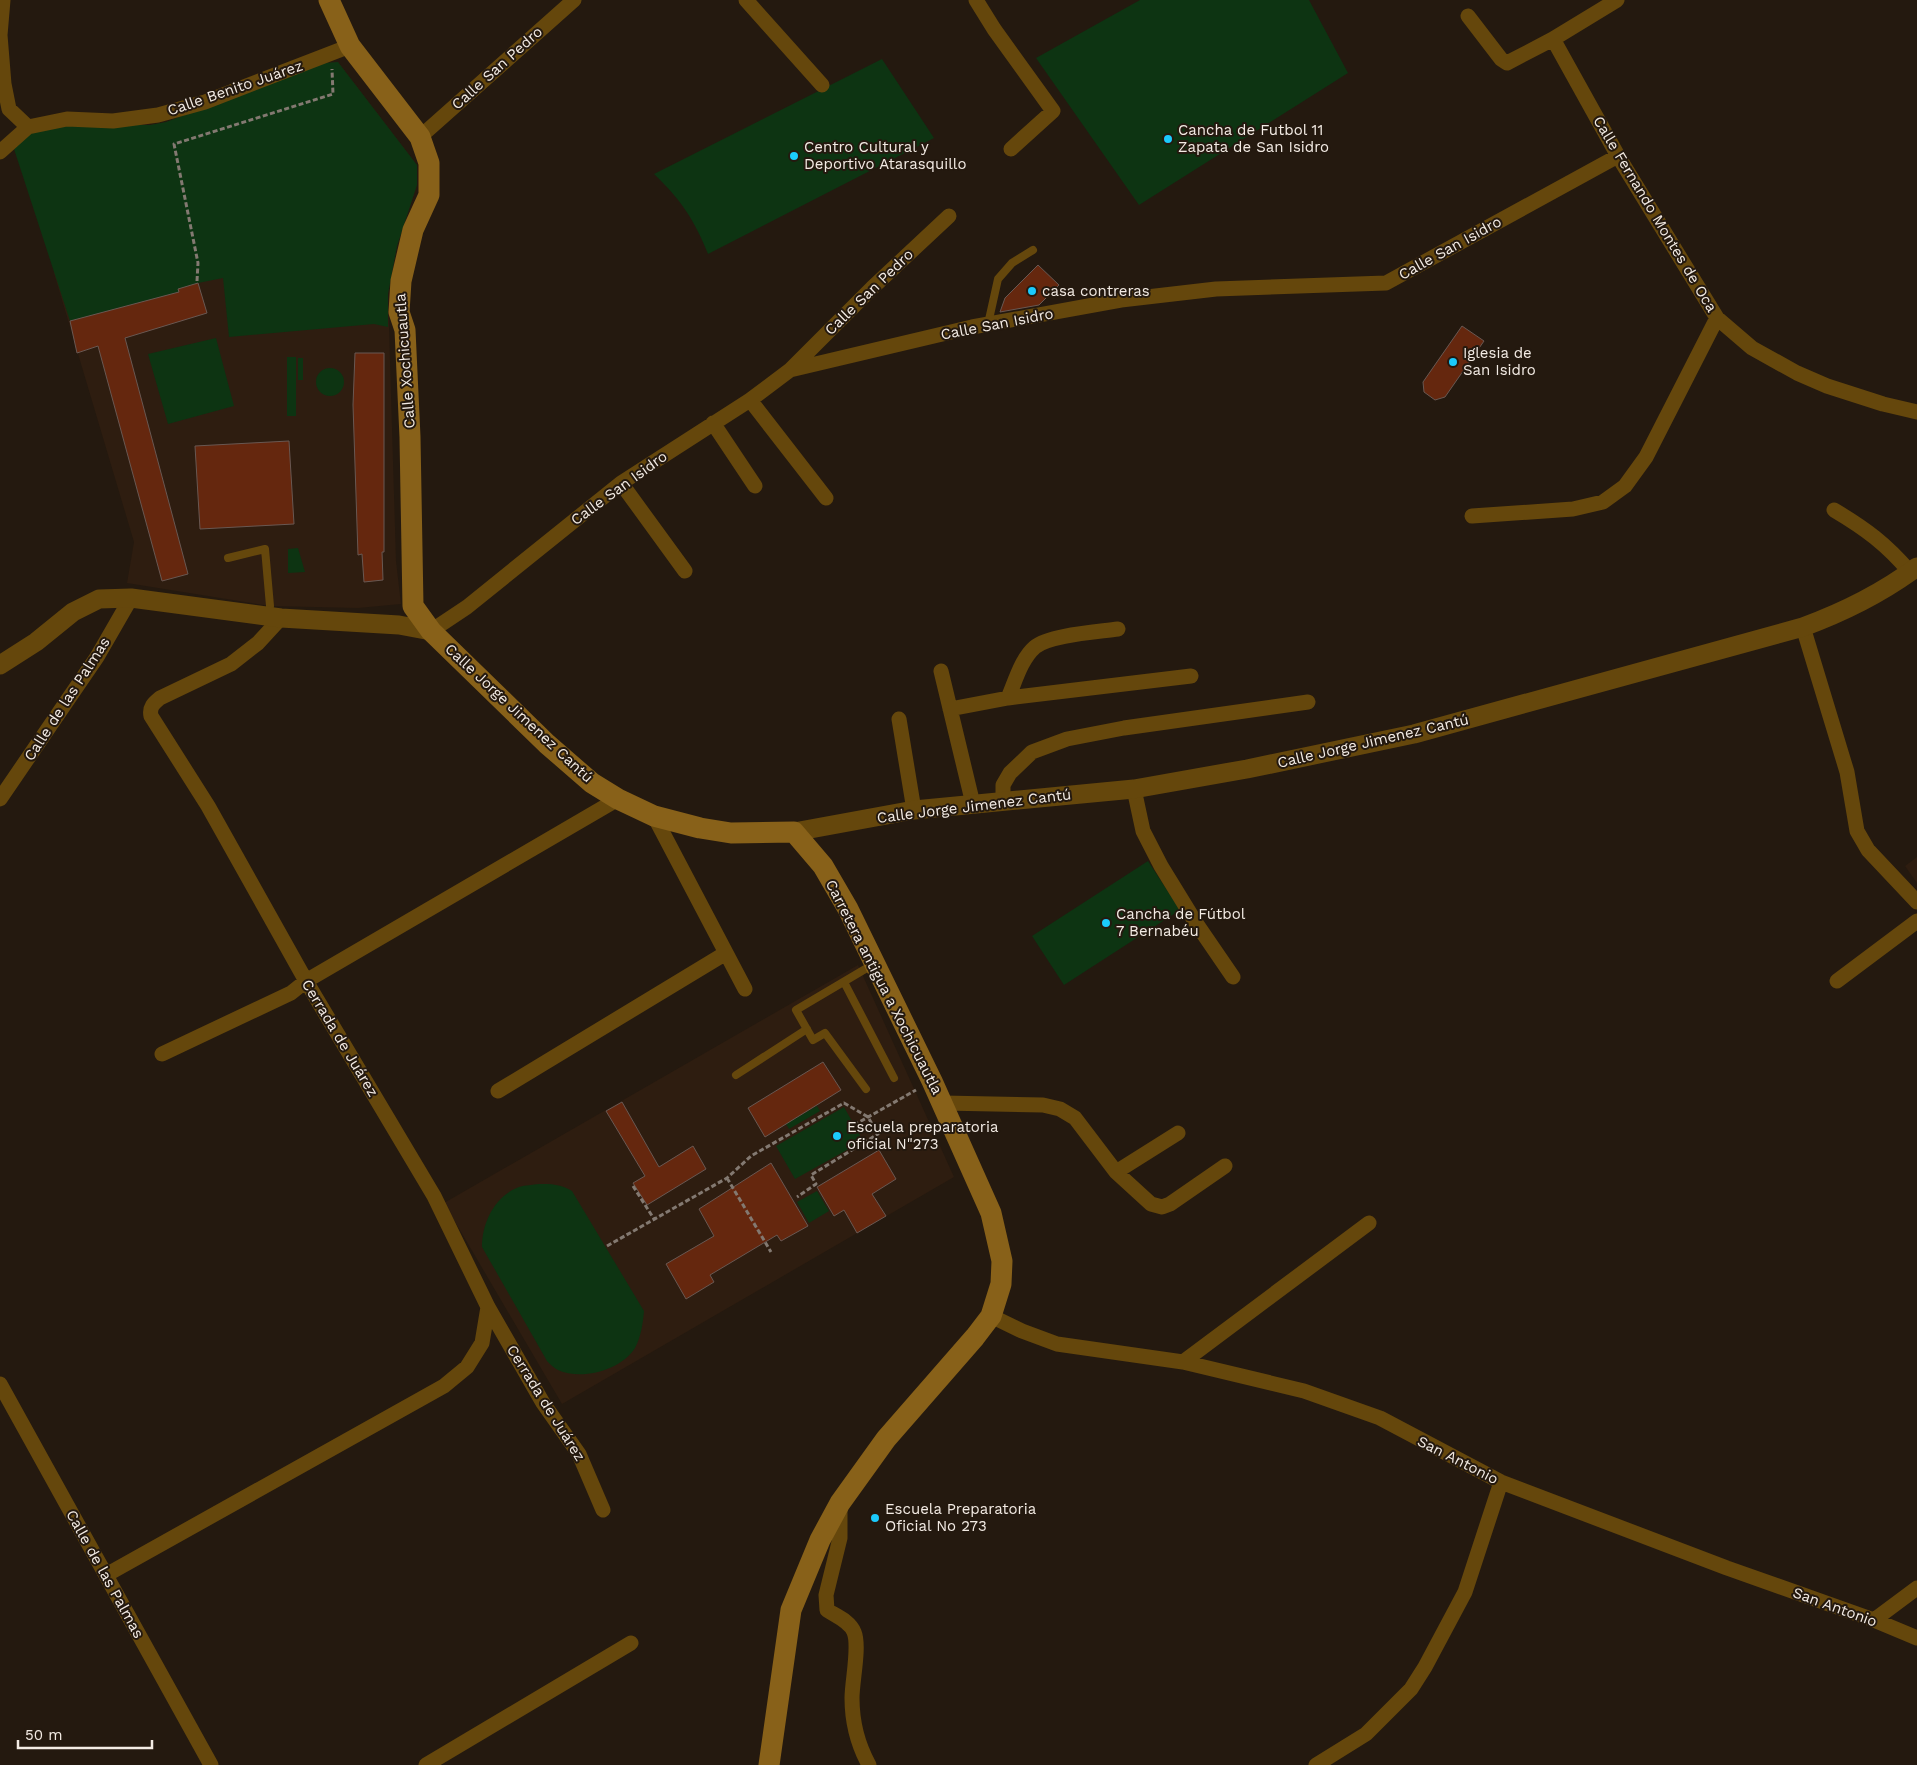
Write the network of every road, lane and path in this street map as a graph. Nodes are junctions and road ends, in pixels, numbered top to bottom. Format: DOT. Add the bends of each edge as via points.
graph roads {
  1 [pos="3,0"];
  2 [pos="329,0"];
  3 [pos="574,0"];
  4 [pos="746,0"];
  5 [pos="976,0"];
  6 [pos="1617,0"];
  7 [pos="1597,5"];
  8 [pos="1468,16"];
  9 [pos="1553,39"];
  10 [pos="343,49"];
  11 [pos="822,85"];
  12 [pos="28,127"];
  13 [pos="420,137"];
  14 [pos="1011,149"];
  15 [pos="0,152"];
  16 [pos="1618,156"];
  17 [pos="950,216"];
  18 [pos="1033,250"];
  19 [pos="197,281"];
  20 [pos="1717,318"];
  21 [pos="988,324"];
  22 [pos="790,370"];
  23 [pos="750,400"];
  24 [pos="1917,412"];
  25 [pos="713,423"];
  26 [pos="621,483"];
  27 [pos="755,486"];
  28 [pos="826,498"];
  29 [pos="1834,510"];
  30 [pos="1472,516"];
  31 [pos="228,558"];
  32 [pos="1914,569"];
  33 [pos="685,571"];
  34 [pos="131,598"];
  35 [pos="274,618"];
  36 [pos="1803,627"];
  37 [pos="1118,629"];
  38 [pos="431,631"];
  39 [pos="0,665"];
  40 [pos="941,671"];
  41 [pos="1191,676"];
  42 [pos="1008,698"];
  43 [pos="1308,702"];
  44 [pos="950,709"];
  45 [pos="899,720"];
  46 [pos="1134,789"];
  47 [pos="0,799"];
  48 [pos="618,799"];
  49 [pos="1004,801"];
  50 [pos="973,804"];
  51 [pos="914,810"];
  52 [pos="654,816"];
  53 [pos="794,832"];
  54 [pos="1917,902"];
  55 [pos="1917,921"];
  56 [pos="726,953"];
  57 [pos="874,964"];
  58 [pos="1233,977"];
  59 [pos="1837,981"];
  60 [pos="306,982"];
  61 [pos="844,982"];
  62 [pos="746,989"];
  63 [pos="807,1029"];
  64 [pos="162,1054"];
  65 [pos="736,1075"];
  66 [pos="894,1078"];
  67 [pos="932,1081"];
  68 [pos="866,1089"];
  69 [pos="498,1091"];
  70 [pos="943,1103"];
  71 [pos="868,1117"];
  72 [pos="854,1125"];
  73 [pos="1178,1133"];
  74 [pos="1225,1166"];
  75 [pos="1116,1172"];
  76 [pos="727,1178"];
  77 [pos="633,1186"];
  78 [pos="797,1197"];
  79 [pos="654,1219"];
  80 [pos="1370,1223"];
  81 [pos="607,1246"];
  82 [pos="771,1252"];
  83 [pos="488,1307"];
  84 [pos="990,1316"];
  85 [pos="1183,1362"];
  86 [pos="0,1384"];
  87 [pos="1501,1482"];
  88 [pos="840,1504"];
  89 [pos="603,1510"];
  90 [pos="106,1575"];
  91 [pos="1917,1588"];
  92 [pos="1874,1620"];
  93 [pos="1917,1638"];
  94 [pos="631,1643"];
  95 [pos="211,1765"];
  96 [pos="426,1765"];
  97 [pos="769,1765"];
  98 [pos="869,1765"];
  99 [pos="1316,1765"];
  1 -- 12 [label="street" via="0,35 4,84 9,109"];
  2 -- 10 [label="main road, Calle Xochicuautla"];
  3 -- 13 [label="street, Calle San Pedro"];
  4 -- 11 [label="street"];
  5 -- 14 [label="street" via="1053,111"];
  6 -- 7 [label="street"];
  7 -- 9 [label="street"];
  8 -- 9 [label="street" via="1507,63"];
  9 -- 16 [label="street, Calle Fernando Montes de Oca"];
  10 -- 12 [label="street, Calle Benito Juárez" via="205,102 158,115 113,121 67,119"];
  10 -- 13 [label="main road, Calle Xochicuautla"];
  10 -- 19 [label="path" via="332,63 333,94 174,144 198,263"];
  12 -- 15 [label="street"];
  13 -- 38 [label="main road, Calle Xochicuautla" via="429,163 429,195 413,230 401,281 399,312 405,330 413,606"];
  16 -- 20 [label="street, Calle Fernando Montes de Oca"];
  16 -- 21 [label="street, Calle San Isidro" via="1386,283 1216,289 1121,300"];
  17 -- 22 [label="street, Calle San Pedro"];
  18 -- 21 [label="lane" via="1012,263 998,279"];
  20 -- 24 [label="street, Calle Fernando Montes de Oca" via="1752,348 1797,373 1827,386"];
  20 -- 30 [label="street" via="1646,457 1625,486 1603,502 1573,509"];
  21 -- 22 [label="street, Calle San Isidro"];
  22 -- 23 [label="street, Calle San Isidro"];
  23 -- 25 [label="street, Calle San Isidro"];
  23 -- 28 [label="street"];
  25 -- 26 [label="street, Calle San Isidro"];
  25 -- 27 [label="street"];
  26 -- 33 [label="street"];
  26 -- 38 [label="street, Calle San Isidro" via="447,622"];
  29 -- 32 [label="street" via="1878,538"];
  31 -- 35 [label="lane" via="266,549 270,606"];
  32 -- 36 [label="street, Calle Jorge Jimenez Cantú" via="1872,598"];
  34 -- 35 [label="street, Calle Jorge Jimenez Cantú"];
  34 -- 39 [label="street, Calle Jorge Jimenez Cantú" via="99,598 73,612 36,642"];
  34 -- 47 [label="street, Calle de las Palmas" via="96,657"];
  35 -- 38 [label="street, Calle Jorge Jimenez Cantú" via="399,625"];
  35 -- 60 [label="street, Cerrada de Juárez" via="258,644 231,664 160,698 150,711 152,720 208,806"];
  36 -- 46 [label="street, Calle Jorge Jimenez Cantú" via="1414,734"];
  36 -- 54 [label="street" via="1848,772 1857,831 1868,850"];
  37 -- 42 [label="street" via="1051,639 1035,647 1025,658"];
  38 -- 48 [label="main road, Calle Jorge Jimenez Cantú" via="547,744 592,783"];
  40 -- 44 [label="street"];
  41 -- 42 [label="street"];
  42 -- 44 [label="street"];
  43 -- 49 [label="street" via="1067,739 1032,752 1003,785"];
  44 -- 50 [label="street"];
  45 -- 51 [label="street"];
  46 -- 49 [label="street, Calle Jorge Jimenez Cantú"];
  46 -- 58 [label="street" via="1143,831 1161,866"];
  48 -- 52 [label="main road, Calle Jorge Jimenez Cantú"];
  48 -- 60 [label="street"];
  49 -- 50 [label="street, Calle Jorge Jimenez Cantú"];
  50 -- 51 [label="street, Calle Jorge Jimenez Cantú"];
  51 -- 53 [label="street, Calle Jorge Jimenez Cantú"];
  52 -- 53 [label="main road, Calle Jorge Jimenez Cantú" via="731,833"];
  52 -- 56 [label="street"];
  53 -- 57 [label="main road, Carretera antigua a Xochicuautla" via="823,866"];
  55 -- 59 [label="street"];
  56 -- 62 [label="street"];
  56 -- 69 [label="street"];
  57 -- 61 [label="lane"];
  57 -- 67 [label="main road, Carretera antigua a Xochicuautla"];
  60 -- 64 [label="street" via="291,993"];
  60 -- 83 [label="street, Cerrada de Juárez" via="434,1196"];
  61 -- 63 [label="lane" via="796,1010"];
  61 -- 66 [label="lane"];
  63 -- 65 [label="lane"];
  63 -- 68 [label="lane" via="813,1040 825,1034"];
  67 -- 70 [label="main road, Carretera antigua a Xochicuautla"];
  67 -- 71 [label="path"];
  70 -- 75 [label="street" via="1043,1105 1060,1109 1075,1118"];
  70 -- 84 [label="main road, Carretera antigua a Xochicuautla" via="991,1214 998,1238 1001,1284"];
  71 -- 72 [label="path"];
  71 -- 76 [label="path" via="844,1102 751,1156"];
  71 -- 78 [label="path" via="878,1134 810,1175 816,1184"];
  73 -- 75 [label="street"];
  74 -- 75 [label="street" via="1162,1207 1152,1204"];
  76 -- 79 [label="path"];
  76 -- 82 [label="path"];
  77 -- 79 [label="path"];
  79 -- 81 [label="path"];
  80 -- 85 [label="street"];
  83 -- 89 [label="street, Cerrada de Juárez" via="543,1403 579,1454"];
  83 -- 90 [label="street" via="482,1343 467,1367 444,1386"];
  84 -- 85 [label="street, San Antonio" via="1057,1344"];
  84 -- 88 [label="main road, Carretera antigua a Xochicuautla" via="886,1439"];
  85 -- 87 [label="street, San Antonio" via="1304,1391 1380,1418"];
  86 -- 90 [label="street, Calle de las Palmas"];
  87 -- 92 [label="street, San Antonio"];
  87 -- 99 [label="street" via="1465,1592 1411,1689 1366,1734"];
  88 -- 97 [label="main road, Carretera antigua a Xochicuautla" via="820,1540 791,1610"];
  88 -- 98 [label="street" via="840,1538 826,1595 827,1610 854,1631 852,1698 856,1734"];
  90 -- 95 [label="street, Calle de las Palmas"];
  91 -- 92 [label="street"];
  92 -- 93 [label="street, San Antonio"];
  94 -- 96 [label="street"];
}
